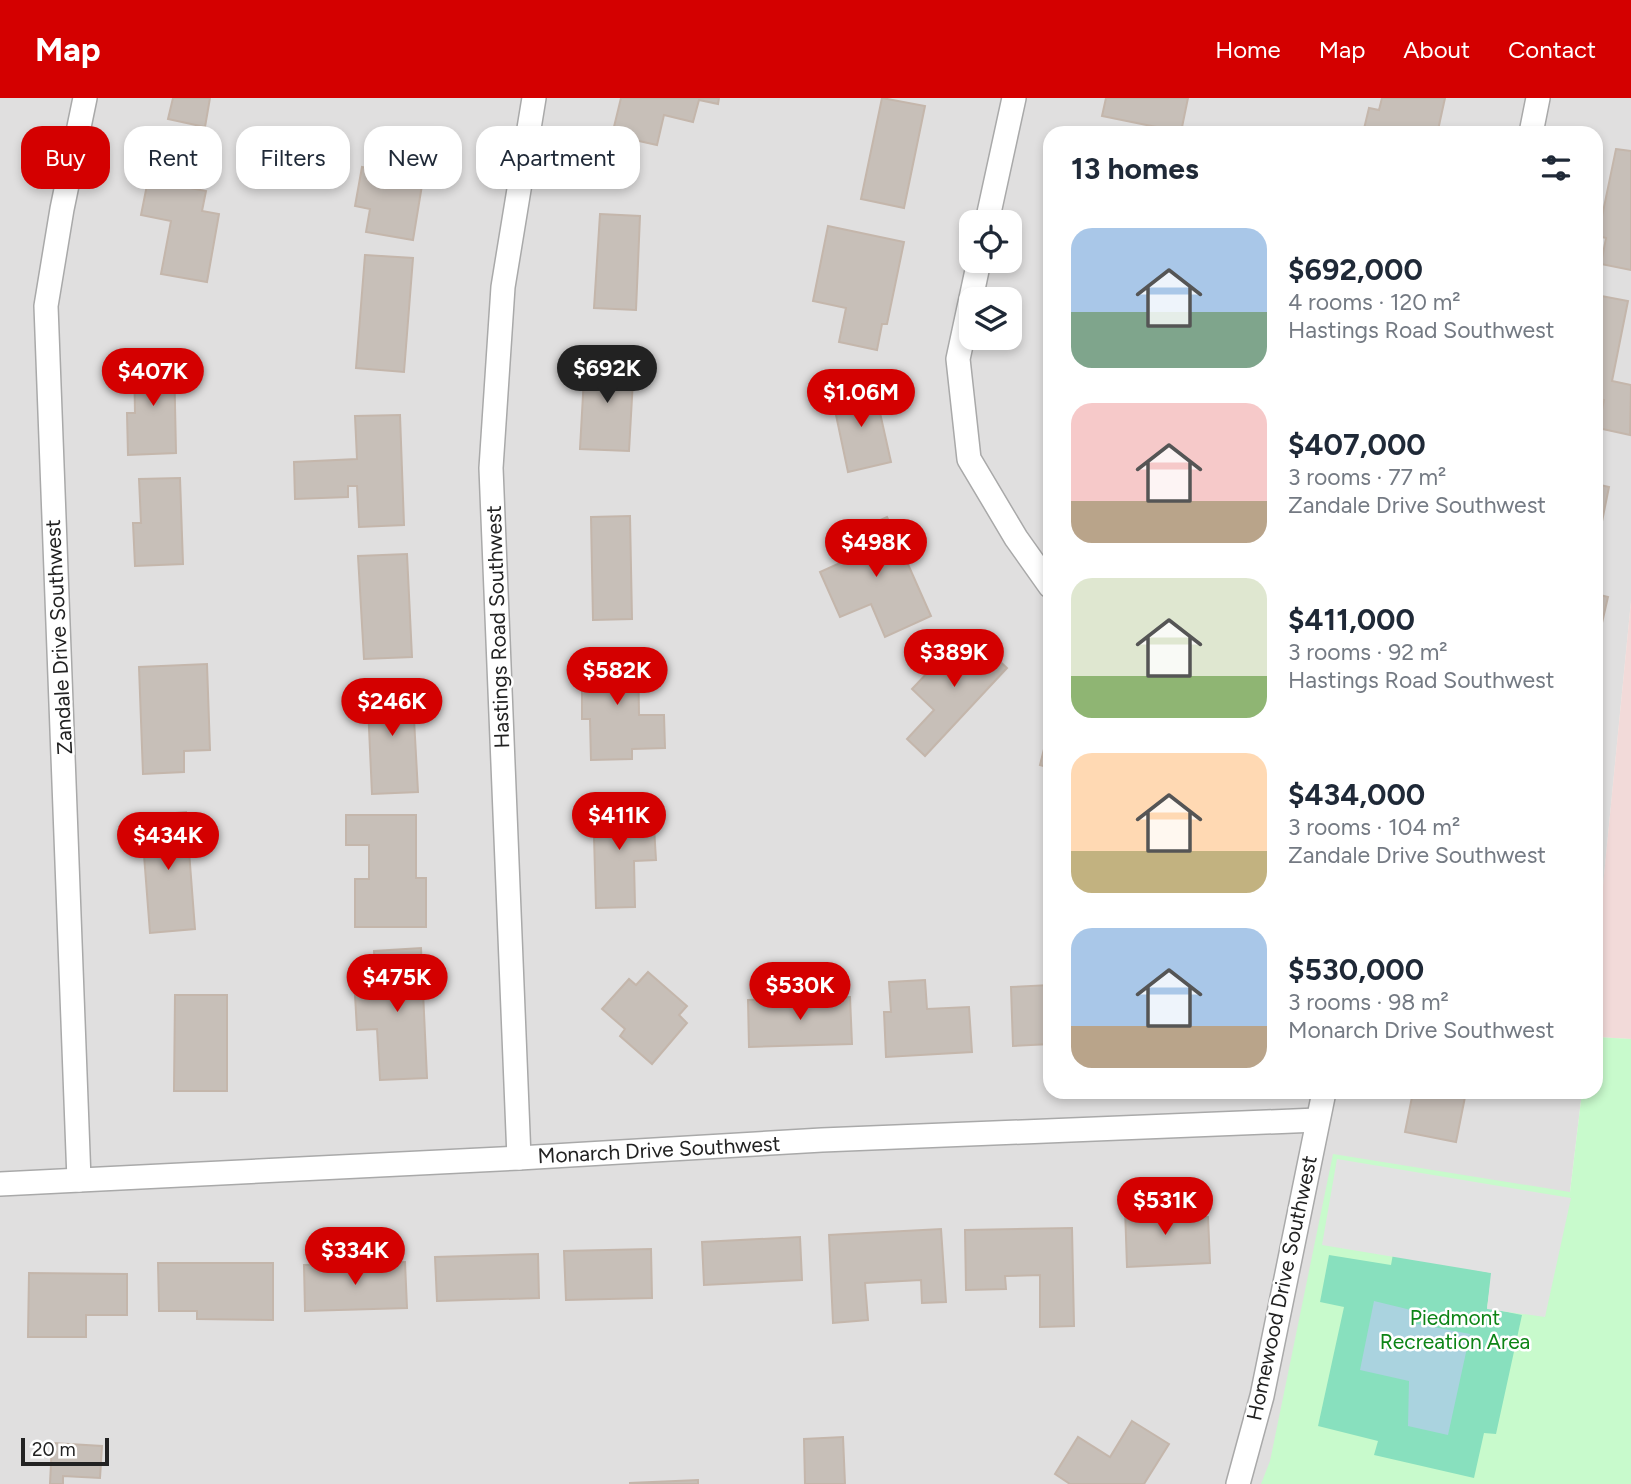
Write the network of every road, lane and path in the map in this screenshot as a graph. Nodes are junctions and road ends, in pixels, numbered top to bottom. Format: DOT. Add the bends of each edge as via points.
graph roads {
  1 [pos="85,98"];
  2 [pos="534,98"];
  3 [pos="1014,98"];
  4 [pos="1538,98"];
  5 [pos="1532,126"];
  6 [pos="990,210"];
  7 [pos="976,273"];
  8 [pos="1043,576"];
  9 [pos="1322,1099"];
  10 [pos="1317,1120"];
  11 [pos="519,1158"];
  12 [pos="79,1180"];
  13 [pos="0,1184"];
  14 [pos="1238,1484"];
  1 -- 12 [label="street, Zandale Drive Southwest" via="46,306"];
  2 -- 11 [label="street, Hastings Road Southwest" via="503,288 491,467"];
  3 -- 6 [label="street"];
  4 -- 5 [label="street"];
  7 -- 8 [label="street" via="958,359 969,459"];
  9 -- 10 [label="street, Homewood Drive Southwest"];
  10 -- 11 [label="street, Monarch Drive Southwest" via="822,1140"];
  10 -- 14 [label="street, Homewood Drive Southwest" via="1262,1396"];
  11 -- 12 [label="street, Monarch Drive Southwest"];
  12 -- 13 [label="street, Monarch Drive Southwest"];
}
